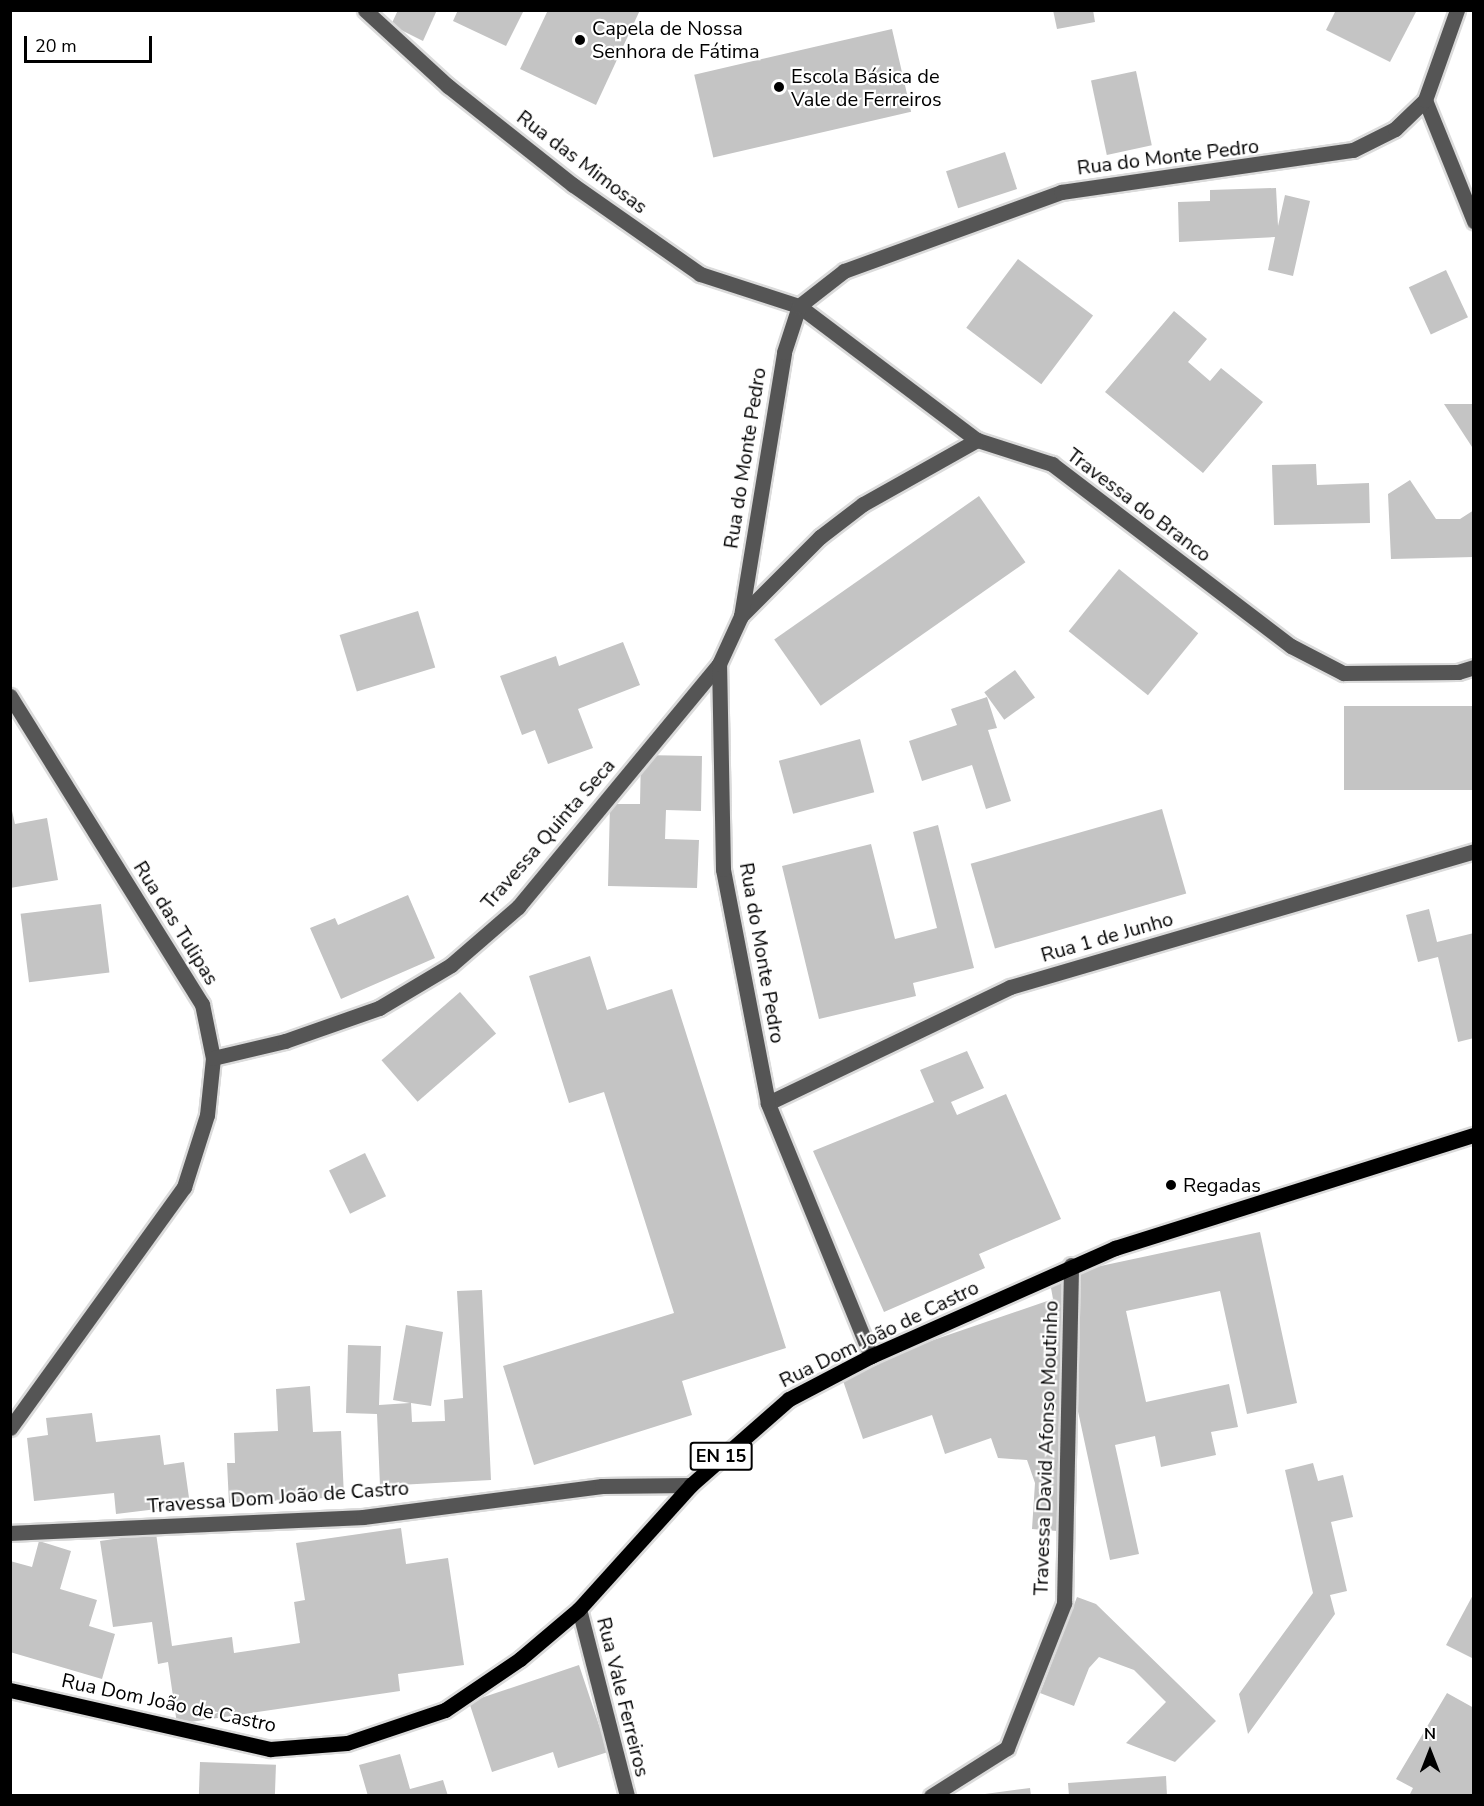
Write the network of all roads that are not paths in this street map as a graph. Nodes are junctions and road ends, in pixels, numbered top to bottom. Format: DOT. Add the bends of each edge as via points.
graph roads {
  1 [pos="365,10"];
  2 [pos="1457,10"];
  3 [pos="1425,100"];
  4 [pos="1473,221"];
  5 [pos="799,306"];
  6 [pos="977,440"];
  7 [pos="741,616"];
  8 [pos="719,663"];
  9 [pos="1473,667"];
  10 [pos="10,696"];
  11 [pos="1473,851"];
  12 [pos="213,1058"];
  13 [pos="768,1104"];
  14 [pos="1473,1135"];
  15 [pos="1071,1265"];
  16 [pos="872,1356"];
  17 [pos="10,1428"];
  18 [pos="691,1485"];
  19 [pos="10,1533"];
  20 [pos="579,1609"];
  21 [pos="10,1690"];
  22 [pos="627,1796"];
  23 [pos="931,1796"];
  1 -- 5 [label="street, Rua das Mimosas" via="448,86 573,185 700,274"];
  2 -- 3 [label="street, Rua do Monte Pedro"];
  3 -- 4 [label="street"];
  3 -- 5 [label="street, Rua do Monte Pedro" via="1395,129 1353,150 1061,192 844,271"];
  5 -- 6 [label="street, Travessa do Branco"];
  5 -- 7 [label="street, Rua do Monte Pedro" via="784,352"];
  6 -- 7 [label="street" via="863,504 820,537"];
  6 -- 9 [label="street, Travessa do Branco" via="1052,464 1290,646 1343,673 1392,675"];
  7 -- 8 [label="street, Rua do Monte Pedro"];
  8 -- 12 [label="street, Travessa Quinta Seca" via="518,907 451,965 379,1008 285,1041"];
  8 -- 13 [label="street, Rua do Monte Pedro" via="723,869"];
  10 -- 12 [label="street, Rua das Tulipas" via="202,1004"];
  11 -- 13 [label="street, Rua 1 de Junho" via="1010,987"];
  12 -- 17 [label="street, Rua das Tulipas" via="203,1136 184,1187"];
  13 -- 16 [label="street, Rua do Monte Pedro"];
  14 -- 15 [label="main road, Rua Dom João de Castro / EN 15"];
  15 -- 16 [label="main road, Rua Dom João de Castro / EN 15"];
  15 -- 23 [label="street, Travessa David Afonso Moutinho" via="1064,1603 1007,1748"];
  16 -- 18 [label="main road, Rua Dom João de Castro / EN 15" via="789,1399"];
  18 -- 19 [label="street, Travessa Dom João de Castro" via="602,1486 363,1517"];
  18 -- 20 [label="main road, Rua Dom João de Castro / EN 15"];
  20 -- 21 [label="main road, Rua Dom João de Castro / EN 15" via="520,1659 446,1710 346,1743 270,1749"];
  20 -- 22 [label="street, Rua Vale Ferreiros"];
}
